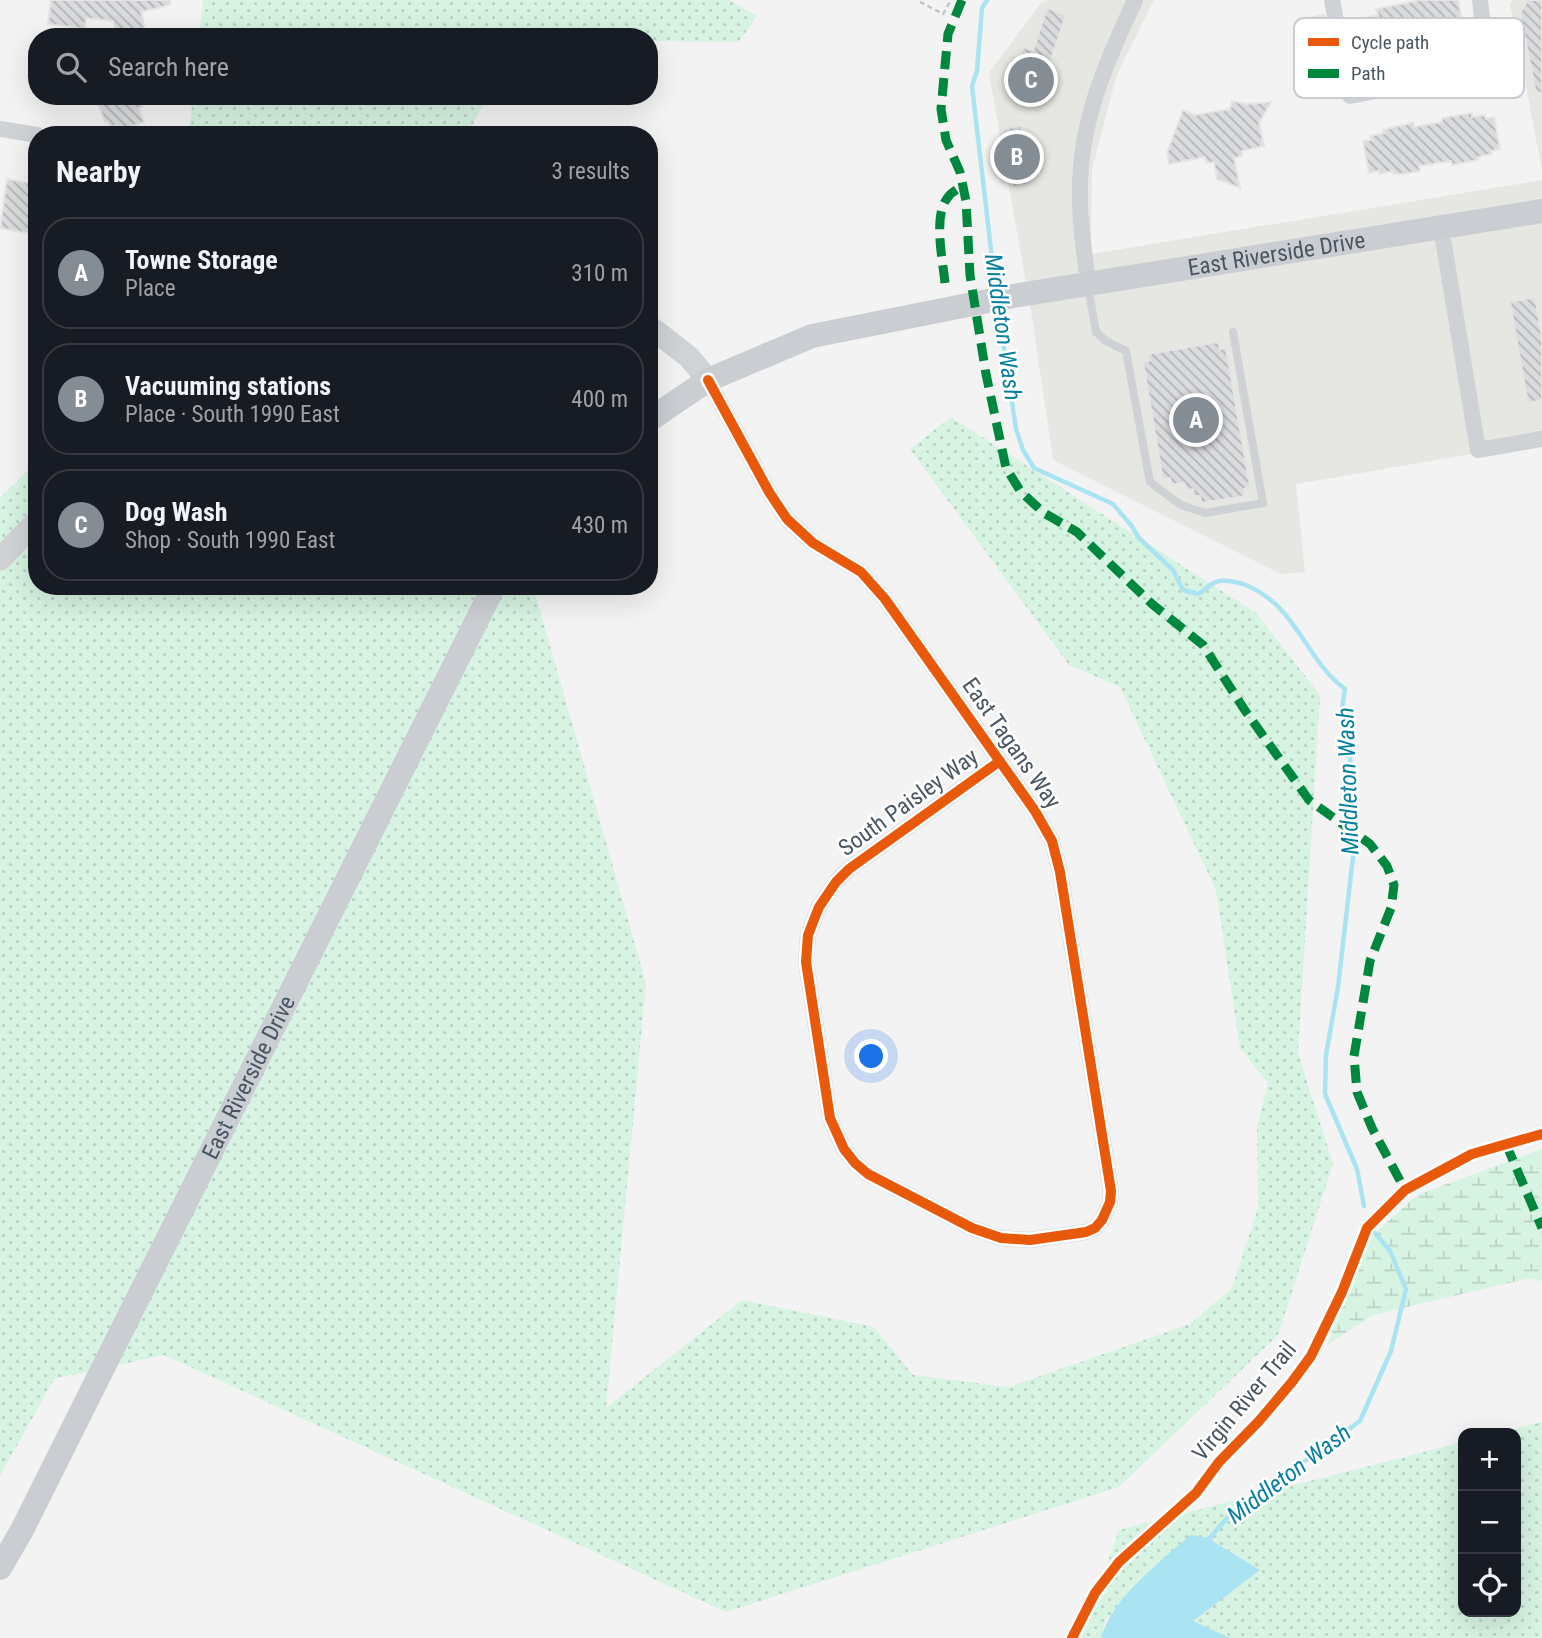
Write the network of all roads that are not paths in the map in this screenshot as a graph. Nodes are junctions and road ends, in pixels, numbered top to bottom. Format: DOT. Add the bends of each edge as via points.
graph roads {
  1 [pos="1135,0"];
  2 [pos="1332,0"];
  3 [pos="1480,0"];
  4 [pos="1335,18"];
  5 [pos="1482,18"];
  6 [pos="0,129"];
  7 [pos="28,134"];
  8 [pos="1542,211"];
  9 [pos="1441,227"];
  10 [pos="1088,284"];
  11 [pos="1233,332"];
  12 [pos="658,333"];
  13 [pos="708,380"];
  14 [pos="658,414"];
  15 [pos="1542,439"];
  16 [pos="28,529"];
  17 [pos="0,559"];
  18 [pos="490,595"];
  19 [pos="1000,761"];
  20 [pos="1107,1210"];
  21 [pos="0,1568"];
  1 -- 10 [label="street" via="1102,72 1087,124 1080,199"];
  2 -- 4 [label="street"];
  3 -- 5 [label="street"];
  6 -- 7 [label="street"];
  8 -- 9 [label="main road, East Riverside Drive"];
  9 -- 10 [label="main road, East Riverside Drive"];
  9 -- 15 [label="street" via="1478,450"];
  10 -- 11 [label="lane" via="1096,332 1126,351 1150,482 1181,505 1205,513 1263,503"];
  10 -- 13 [label="main road, East Riverside Drive" via="812,336"];
  12 -- 13 [label="main road" via="689,357"];
  13 -- 14 [label="main road"];
  13 -- 19 [label="street, East Tagans Way" via="787,519 813,543 874,584"];
  16 -- 17 [label="main road"];
  18 -- 21 [label="main road, East Riverside Drive"];
  19 -- 20 [label="street, East Tagans Way" via="1045,827 1057,855 1111,1191"];
  19 -- 20 [label="street, South Paisley Way" via="849,869 818,907 808,935 806,962 830,1118 844,1149 868,1174 988,1235 1030,1241 1086,1232 1095,1228"];
}
